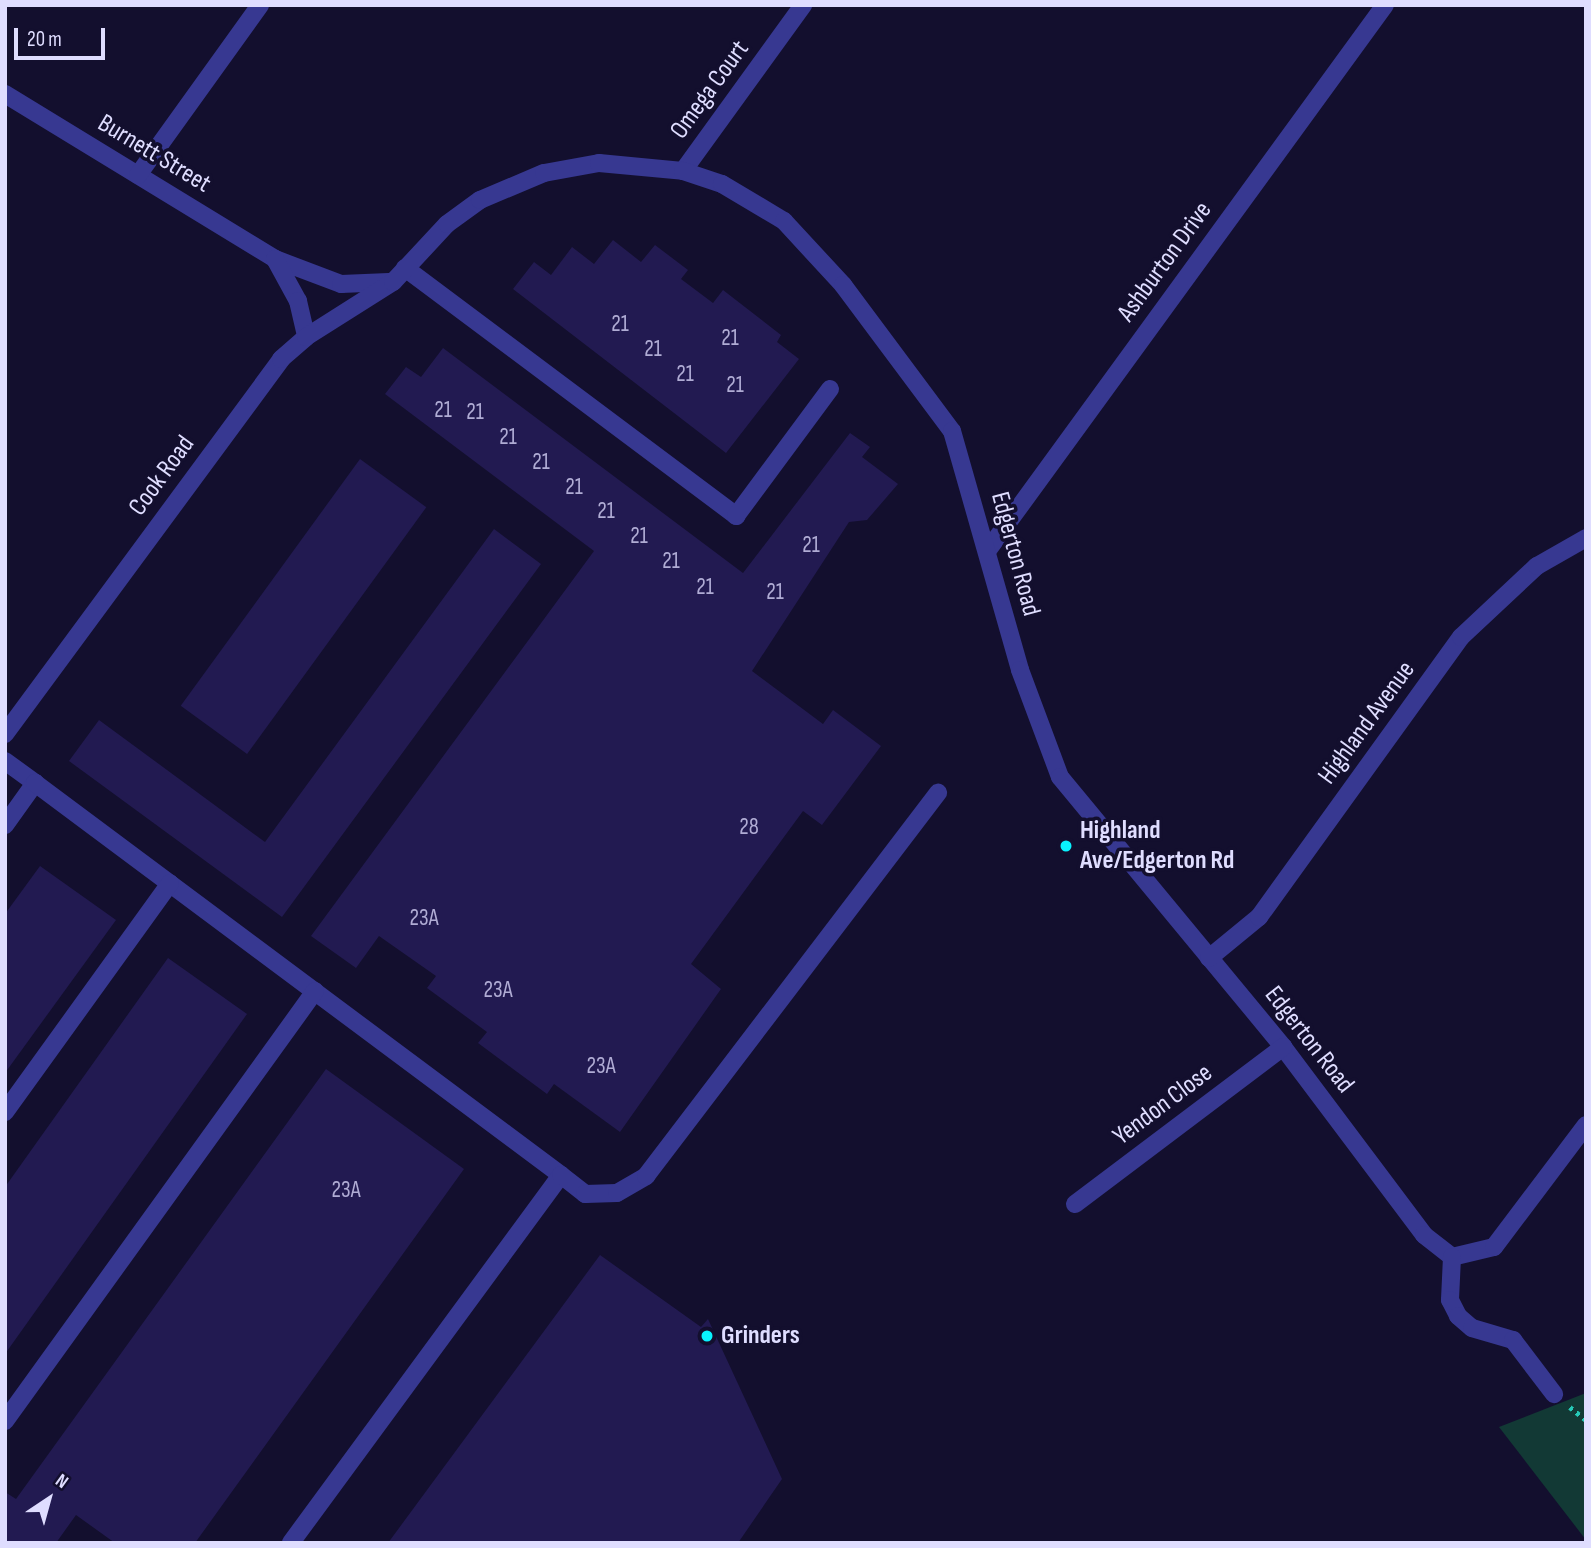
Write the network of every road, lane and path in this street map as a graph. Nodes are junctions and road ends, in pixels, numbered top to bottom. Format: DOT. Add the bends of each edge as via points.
graph roads {
  1 [pos="260,5"];
  2 [pos="803,5"];
  3 [pos="1385,5"];
  4 [pos="5,94"];
  5 [pos="684,171"];
  6 [pos="138,175"];
  7 [pos="275,259"];
  8 [pos="405,268"];
  9 [pos="393,282"];
  10 [pos="306,337"];
  11 [pos="830,388"];
  12 [pos="1586,538"];
  13 [pos="988,550"];
  14 [pos="5,734"];
  15 [pos="5,761"];
  16 [pos="35,783"];
  17 [pos="937,793"];
  18 [pos="5,825"];
  19 [pos="170,883"];
  20 [pos="1209,958"];
  21 [pos="315,991"];
  22 [pos="1283,1047"];
  23 [pos="5,1112"];
  24 [pos="1586,1125"];
  25 [pos="561,1175"];
  26 [pos="1075,1204"];
  27 [pos="1452,1256"];
  28 [pos="1555,1394"];
  29 [pos="5,1421"];
  30 [pos="291,1543"];
  1 -- 6 [label="street"];
  2 -- 5 [label="street, Omega Court"];
  3 -- 13 [label="street, Ashburton Drive"];
  4 -- 6 [label="street, Burnett Street"];
  5 -- 8 [label="street, Edgerton Road" via="613,163 544,173 480,200"];
  5 -- 13 [label="street, Edgerton Road" via="722,184 784,221 844,285 952,431"];
  6 -- 7 [label="street, Burnett Street"];
  7 -- 9 [label="street, Burnett Street" via="341,284"];
  7 -- 10 [label="street" via="298,302"];
  8 -- 9 [label="street, Edgerton Road"];
  8 -- 11 [label="street" via="736,516"];
  9 -- 10 [label="street, Cook Road"];
  10 -- 14 [label="street, Cook Road" via="281,359"];
  12 -- 20 [label="street, Highland Avenue" via="1537,566 1461,637 1259,917"];
  13 -- 20 [label="street, Edgerton Road" via="1020,670 1060,777"];
  15 -- 16 [label="street"];
  16 -- 18 [label="street"];
  16 -- 19 [label="street"];
  17 -- 25 [label="street" via="646,1175 617,1193 585,1194"];
  19 -- 21 [label="street"];
  19 -- 23 [label="street"];
  20 -- 22 [label="street, Edgerton Road"];
  21 -- 25 [label="street"];
  21 -- 29 [label="street"];
  22 -- 26 [label="street, Yendon Close"];
  22 -- 27 [label="street, Edgerton Road" via="1424,1235"];
  24 -- 27 [label="street" via="1506,1235 1480,1254"];
  25 -- 30 [label="street"];
  27 -- 28 [label="street" via="1450,1300 1458,1316 1472,1328 1513,1340"];
}
